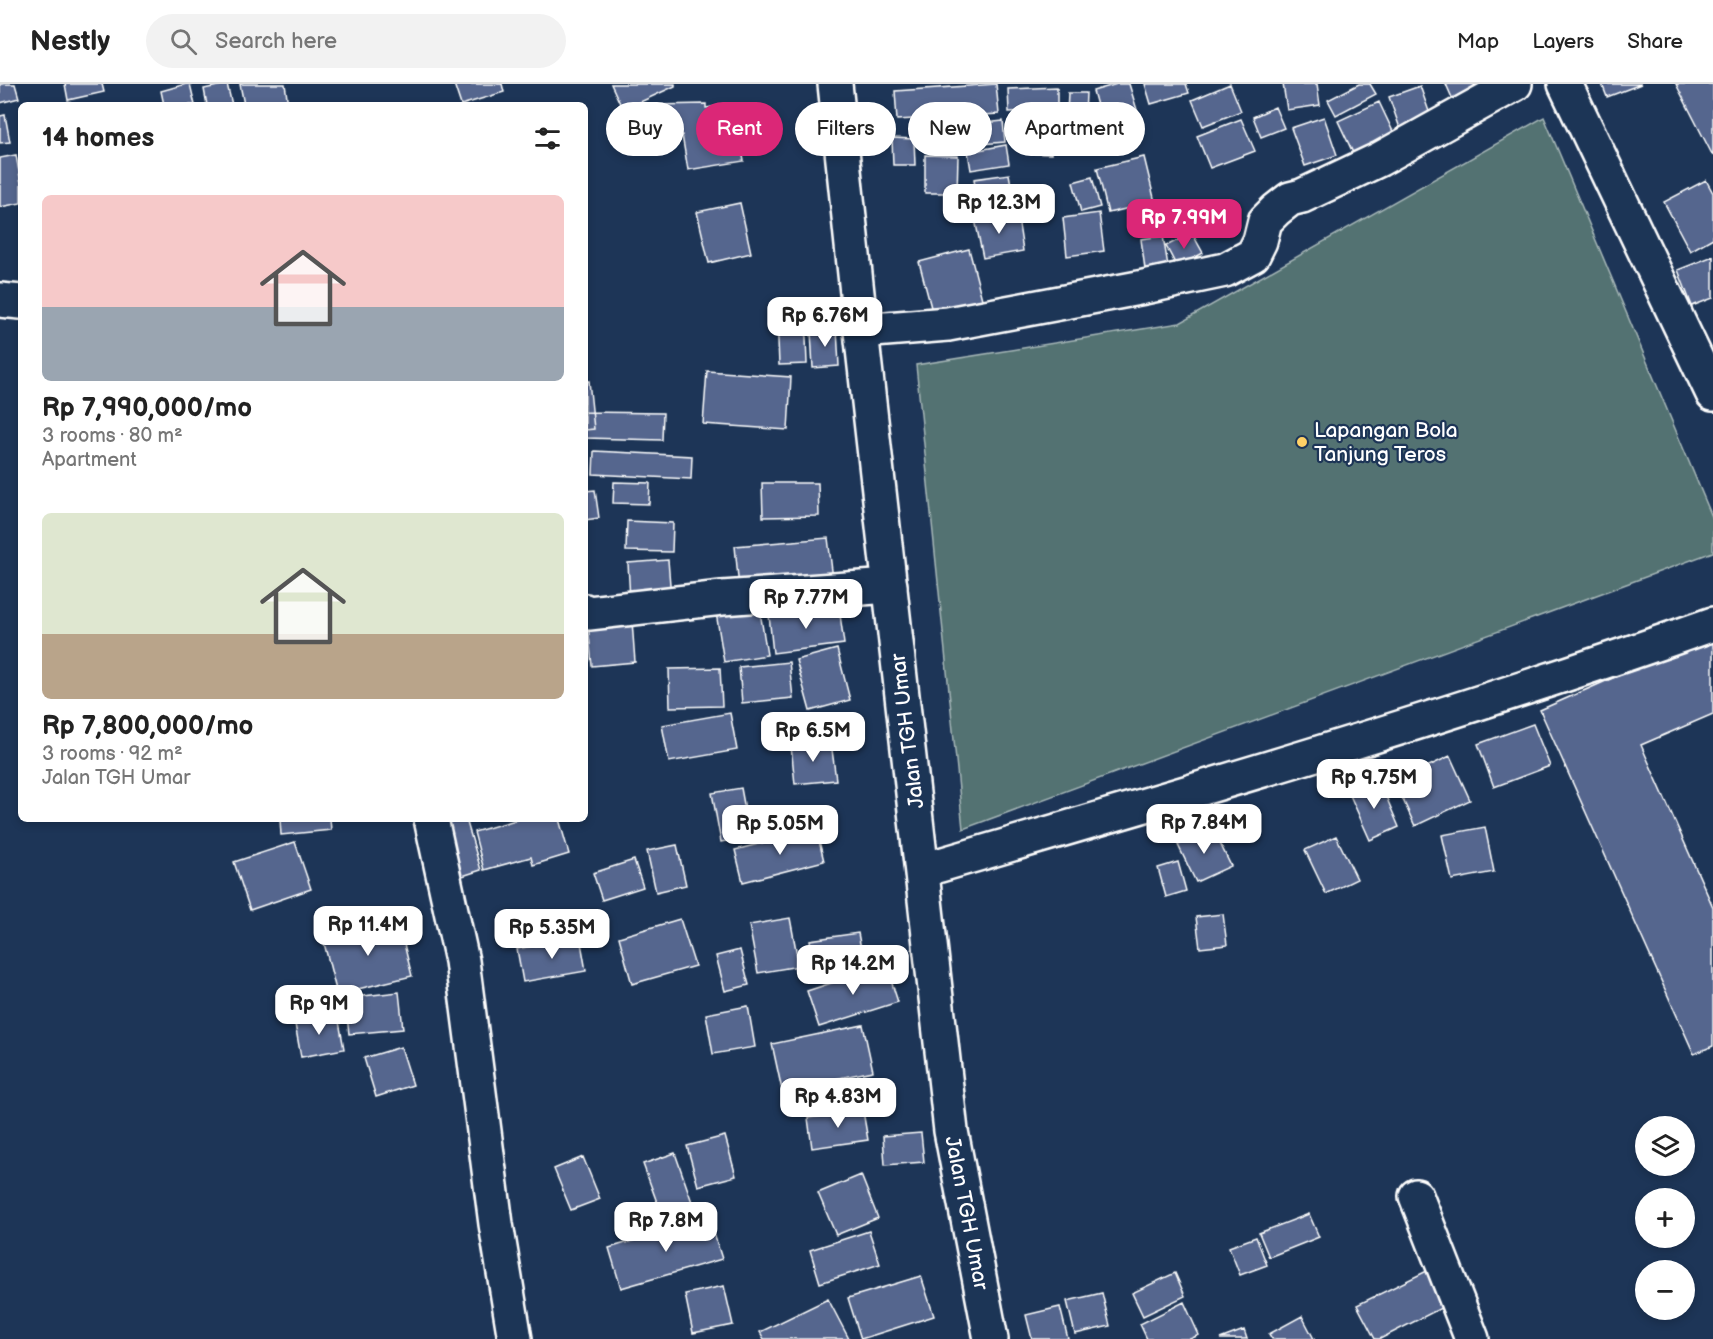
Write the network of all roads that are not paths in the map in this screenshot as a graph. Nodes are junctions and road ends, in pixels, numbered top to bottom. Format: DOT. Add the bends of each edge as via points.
graph roads {
  1 [pos="835,84"];
  2 [pos="1515,84"];
  3 [pos="1565,84"];
  4 [pos="0,300"];
  5 [pos="18,302"];
  6 [pos="861,331"];
  7 [pos="1713,394"];
  8 [pos="890,586"];
  9 [pos="588,612"];
  10 [pos="1713,624"];
  11 [pos="432,822"];
  12 [pos="923,870"];
  13 [pos="1416,1196"];
  14 [pos="515,1339"];
  15 [pos="991,1339"];
  16 [pos="1472,1339"];
  1 -- 6 [label="street, Jalan TGH Umar"];
  2 -- 6 [label="street" via="1380,159 1290,199 1265,221 1252,255 1226,270 948,324"];
  3 -- 7 [label="street"];
  4 -- 5 [label="street"];
  6 -- 8 [label="street, Jalan TGH Umar"];
  8 -- 9 [label="street"];
  8 -- 12 [label="street, Jalan TGH Umar"];
  10 -- 12 [label="street" via="1473,706"];
  11 -- 14 [label="street" via="462,961"];
  12 -- 15 [label="street, Jalan TGH Umar" via="951,1131"];
  13 -- 16 [label="street"];
}
